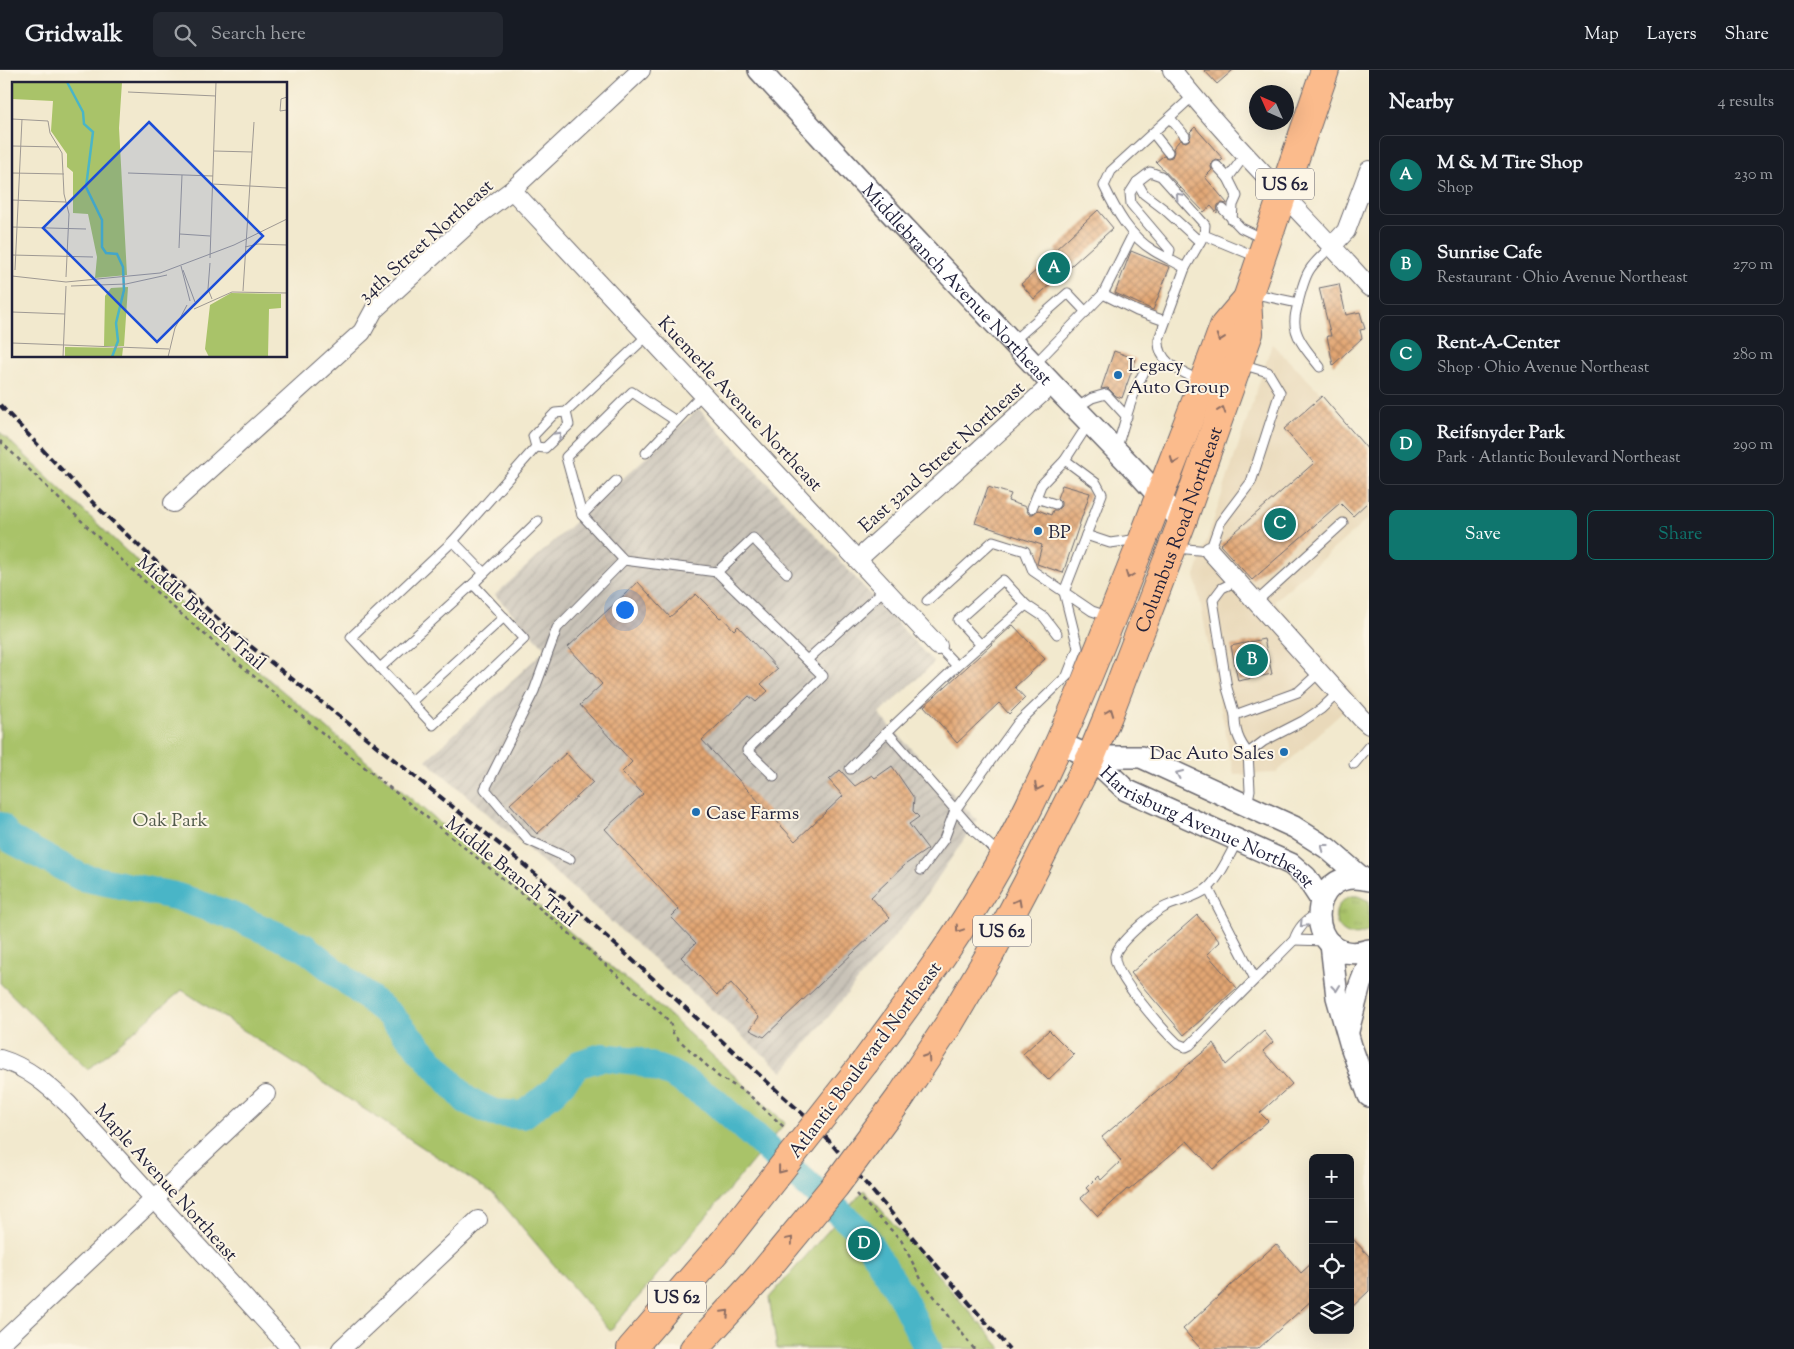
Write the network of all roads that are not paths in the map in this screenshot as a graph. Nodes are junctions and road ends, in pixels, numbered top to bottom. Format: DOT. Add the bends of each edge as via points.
graph roads {
  1 [pos="642,70"];
  2 [pos="759,70"];
  3 [pos="1172,70"];
  4 [pos="1325,70"];
  5 [pos="1193,96"];
  6 [pos="1170,118"];
  7 [pos="1153,133"];
  8 [pos="1185,136"];
  9 [pos="1168,152"];
  10 [pos="1245,155"];
  11 [pos="1217,166"];
  12 [pos="1369,170"];
  13 [pos="1228,178"];
  14 [pos="1136,182"];
  15 [pos="512,190"];
  16 [pos="1282,194"];
  17 [pos="1222,209"];
  18 [pos="1232,220"];
  19 [pos="1133,234"];
  20 [pos="1202,238"];
  21 [pos="1332,246"];
  22 [pos="1263,249"];
  23 [pos="1168,258"];
  24 [pos="1185,268"];
  25 [pos="1369,287"];
  26 [pos="1103,294"];
  27 [pos="1248,295"];
  28 [pos="1298,303"];
  29 [pos="1086,312"];
  30 [pos="1166,321"];
  31 [pos="648,335"];
  32 [pos="1012,342"];
  33 [pos="1239,363"];
  34 [pos="1034,365"];
  35 [pos="1320,367"];
  36 [pos="1145,370"];
  37 [pos="1204,383"];
  38 [pos="1052,384"];
  39 [pos="702,393"];
  40 [pos="566,412"];
  41 [pos="1082,416"];
  42 [pos="1127,417"];
  43 [pos="676,421"];
  44 [pos="536,447"];
  45 [pos="1116,450"];
  46 [pos="646,453"];
  47 [pos="1065,460"];
  48 [pos="616,481"];
  49 [pos="1160,497"];
  50 [pos="1036,498"];
  51 [pos="173,503"];
  52 [pos="1055,504"];
  53 [pos="1032,508"];
  54 [pos="1083,514"];
  55 [pos="582,515"];
  56 [pos="1093,517"];
  57 [pos="538,521"];
  58 [pos="1182,522"];
  59 [pos="1343,523"];
  60 [pos="1086,535"];
  61 [pos="1021,538"];
  62 [pos="1143,538"];
  63 [pos="453,541"];
  64 [pos="1017,548"];
  65 [pos="1172,548"];
  66 [pos="1210,551"];
  67 [pos="858,559"];
  68 [pos="624,560"];
  69 [pos="717,572"];
  70 [pos="787,572"];
  71 [pos="484,573"];
  72 [pos="1236,581"];
  73 [pos="473,584"];
  74 [pos="884,589"];
  75 [pos="1064,592"];
  76 [pos="927,601"];
  77 [pos="1256,602"];
  78 [pos="1026,605"];
  79 [pos="504,617"];
  80 [pos="1113,617"];
  81 [pos="1057,634"];
  82 [pos="981,645"];
  83 [pos="938,646"];
  84 [pos="807,660"];
  85 [pos="957,666"];
  86 [pos="380,668"];
  87 [pos="1320,672"];
  88 [pos="1338,693"];
  89 [pos="411,702"];
  90 [pos="1235,715"];
  91 [pos="1369,725"];
  92 [pos="888,732"];
  93 [pos="1060,743"];
  94 [pos="1369,746"];
  95 [pos="1248,753"];
  96 [pos="1091,757"];
  97 [pos="1354,764"];
  98 [pos="850,769"];
  99 [pos="774,776"];
  100 [pos="1247,805"];
  101 [pos="956,810"];
  102 [pos="1238,840"];
  103 [pos="1003,857"];
  104 [pos="570,859"];
  105 [pos="921,870"];
  106 [pos="1367,879"];
  107 [pos="1208,888"];
  108 [pos="1320,907"];
  109 [pos="1294,940"];
  110 [pos="1330,943"];
  111 [pos="1369,950"];
  112 [pos="1369,962"];
  113 [pos="1255,979"];
  114 [pos="1348,1031"];
  115 [pos="0,1059"];
  116 [pos="266,1094"];
  117 [pos="1369,1096"];
  118 [pos="155,1199"];
  119 [pos="478,1220"];
  120 [pos="0,1344"];
  121 [pos="290,1349"];
  122 [pos="341,1349"];
  123 [pos="631,1349"];
  124 [pos="694,1349"];
  1 -- 15 [label="street, 34th Street Northeast"];
  2 -- 32 [label="street, Middlebranch Avenue Northeast"];
  3 -- 5 [label="street"];
  4 -- 16 [label="highway, Columbus Road Northeast / US 62"];
  5 -- 6 [label="lane"];
  5 -- 10 [label="street"];
  6 -- 7 [label="lane"];
  6 -- 8 [label="lane"];
  7 -- 9 [label="lane"];
  7 -- 19 [label="lane" via="1111,171 1104,186"];
  10 -- 13 [label="lane"];
  10 -- 16 [label="street"];
  11 -- 13 [label="lane"];
  12 -- 21 [label="street" via="1346,232"];
  13 -- 18 [label="lane" via="1237,196"];
  14 -- 20 [label="lane" via="1144,194"];
  20 -- 14 [label="lane, one-way" via="1205,225 1161,176 1150,172"];
  14 -- 23 [label="lane" via="1130,193 1131,204 1170,250"];
  15 -- 31 [label="street, Kuemerle Avenue Northeast"];
  15 -- 51 [label="street, 34th Street Northeast" via="476,217 374,310 362,332"];
  16 -- 21 [label="street"];
  16 -- 22 [label="highway, Columbus Road Northeast / US 62"];
  17 -- 18 [label="lane"];
  18 -- 22 [label="lane"];
  19 -- 23 [label="lane"];
  19 -- 26 [label="lane"];
  20 -- 22 [label="lane"];
  20 -- 24 [label="lane"];
  21 -- 25 [label="street"];
  21 -- 28 [label="lane" via="1312,265"];
  22 -- 27 [label="highway, Columbus Road Northeast / US 62"];
  23 -- 24 [label="lane"];
  24 -- 30 [label="lane"];
  26 -- 29 [label="lane"];
  26 -- 30 [label="lane"];
  27 -- 28 [label="lane"];
  27 -- 33 [label="highway, Columbus Road Northeast / US 62" via="1249,333"];
  27 -- 37 [label="highway, Columbus Road Northeast / US 62, one-way" via="1224,326"];
  28 -- 35 [label="lane" via="1294,321 1298,333 1306,350"];
  29 -- 32 [label="lane" via="1068,293"];
  29 -- 34 [label="lane"];
  30 -- 37 [label="lane" via="1158,347 1162,355 1171,365"];
  31 -- 39 [label="street, Kuemerle Avenue Northeast"];
  31 -- 40 [label="lane"];
  32 -- 34 [label="street, Middlebranch Avenue Northeast"];
  58 -- 33 [label="highway, Columbus Road Northeast / US 62, one-way"];
  33 -- 66 [label="lane" via="1268,372 1280,392 1251,482 1220,523"];
  34 -- 38 [label="street, Middlebranch Avenue Northeast"];
  36 -- 42 [label="lane" via="1131,398"];
  37 -- 49 [label="highway, Columbus Road Northeast / US 62, one-way"];
  38 -- 41 [label="street, Middlebranch Avenue Northeast"];
  38 -- 67 [label="street, East 32nd Street Northeast"];
  39 -- 43 [label="lane"];
  39 -- 67 [label="street, Kuemerle Avenue Northeast"];
  40 -- 44 [label="lane" via="555,413 533,436"];
  44 -- 40 [label="lane, one-way" via="545,448 568,425"];
  41 -- 42 [label="lane" via="1092,398 1106,394"];
  41 -- 45 [label="street, Middlebranch Avenue Northeast"];
  41 -- 47 [label="lane"];
  42 -- 45 [label="lane"];
  43 -- 46 [label="lane"];
  43 -- 55 [label="lane" via="632,392 566,456"];
  44 -- 63 [label="lane"];
  45 -- 49 [label="street, Middlebranch Avenue Northeast"];
  47 -- 50 [label="lane" via="1041,485"];
  47 -- 56 [label="lane" via="1096,483 1102,494"];
  48 -- 55 [label="lane"];
  49 -- 58 [label="street"];
  49 -- 62 [label="highway, Columbus Road Northeast / US 62"];
  50 -- 52 [label="lane"];
  50 -- 53 [label="lane"];
  54 -- 56 [label="lane"];
  55 -- 68 [label="lane"];
  56 -- 60 [label="lane"];
  57 -- 71 [label="lane"];
  58 -- 65 [label="highway, Columbus Road Northeast / US 62"];
  59 -- 77 [label="lane"];
  60 -- 62 [label="lane" via="1110,544"];
  60 -- 75 [label="lane" via="1075,552"];
  61 -- 64 [label="lane"];
  62 -- 80 [label="highway, Columbus Road Northeast / US 62, one-way"];
  63 -- 71 [label="lane"];
  63 -- 86 [label="lane" via="351,637"];
  64 -- 75 [label="lane" via="1025,551 1033,571"];
  64 -- 76 [label="lane" via="993,541"];
  65 -- 66 [label="lane"];
  96 -- 65 [label="highway, Columbus Road Northeast / US 62, one-way"];
  66 -- 72 [label="street"];
  67 -- 74 [label="street, Kuemerle Avenue Northeast"];
  68 -- 69 [label="lane"];
  68 -- 104 [label="lane" via="557,628 534,691 485,789 528,840"];
  69 -- 70 [label="lane" via="754,538"];
  69 -- 84 [label="lane"];
  71 -- 73 [label="lane"];
  72 -- 77 [label="street"];
  72 -- 90 [label="lane" via="1222,588 1212,600 1227,688"];
  73 -- 79 [label="lane"];
  73 -- 86 [label="lane"];
  74 -- 83 [label="street, Kuemerle Avenue Northeast"];
  74 -- 84 [label="lane"];
  75 -- 80 [label="lane" via="1092,611"];
  75 -- 101 [label="lane" via="1078,648 1067,676 1018,723"];
  77 -- 87 [label="street"];
  78 -- 81 [label="lane" via="1044,617"];
  78 -- 82 [label="lane"];
  78 -- 82 [label="lane" via="1003,580 958,620"];
  79 -- 89 [label="lane"];
  79 -- 89 [label="lane" via="524,639 433,725"];
  80 -- 93 [label="highway, Columbus Road Northeast / US 62"];
  82 -- 85 [label="lane"];
  83 -- 85 [label="lane"];
  84 -- 99 [label="lane" via="823,676 747,750"];
  85 -- 92 [label="lane"];
  86 -- 89 [label="lane"];
  87 -- 88 [label="street"];
  87 -- 90 [label="lane" via="1298,692"];
  88 -- 91 [label="street"];
  88 -- 95 [label="lane" via="1303,721"];
  90 -- 95 [label="lane" via="1235,731"];
  92 -- 98 [label="lane"];
  92 -- 101 [label="lane"];
  93 -- 96 [label="street, Harrisburg Avenue Northeast"];
  93 -- 103 [label="highway, Atlantic Boulevard Northeast / US 62, one-way"];
  94 -- 97 [label="lane"];
  95 -- 100 [label="lane" via="1250,790"];
  100 -- 96 [label="street, Harrisburg Avenue Northeast, one-way" via="1141,757"];
  96 -- 102 [label="street, Harrisburg Avenue Northeast" via="1126,790"];
  124 -- 96 [label="highway, US 62, one-way, bridge" via="759,1278 835,1186 900,1098 989,956"];
  106 -- 100 [label="street, Harrisburg Avenue Northeast, one-way" via="1310,837"];
  101 -- 103 [label="lane"];
  101 -- 105 [label="lane" via="944,839"];
  102 -- 107 [label="lane"];
  102 -- 108 [label="street, Harrisburg Avenue Northeast" via="1300,871 1308,880"];
  103 -- 123 [label="highway, Atlantic Boulevard Northeast / US 62, one-way, bridge" via="972,911 865,1062 722,1244"];
  106 -- 108 [label="street" via="1350,878 1338,882 1328,890"];
  107 -- 113 [label="lane"];
  107 -- 113 [label="lane" via="1162,909 1124,941 1115,957 1119,973 1174,1041 1186,1047"];
  108 -- 109 [label="lane, one-way" via="1297,930"];
  108 -- 110 [label="street, Harrisburg Avenue Northeast" via="1321,928"];
  109 -- 110 [label="lane"];
  109 -- 113 [label="lane"];
  110 -- 111 [label="street" via="1346,952"];
  110 -- 114 [label="street, one-way" via="1337,997"];
  112 -- 114 [label="street"];
  114 -- 117 [label="street"];
  115 -- 118 [label="street, Maple Avenue Northeast" via="45,1083"];
  116 -- 118 [label="street"];
  118 -- 120 [label="street"];
  118 -- 121 [label="street, Maple Avenue Northeast"];
  119 -- 122 [label="street"];
}
